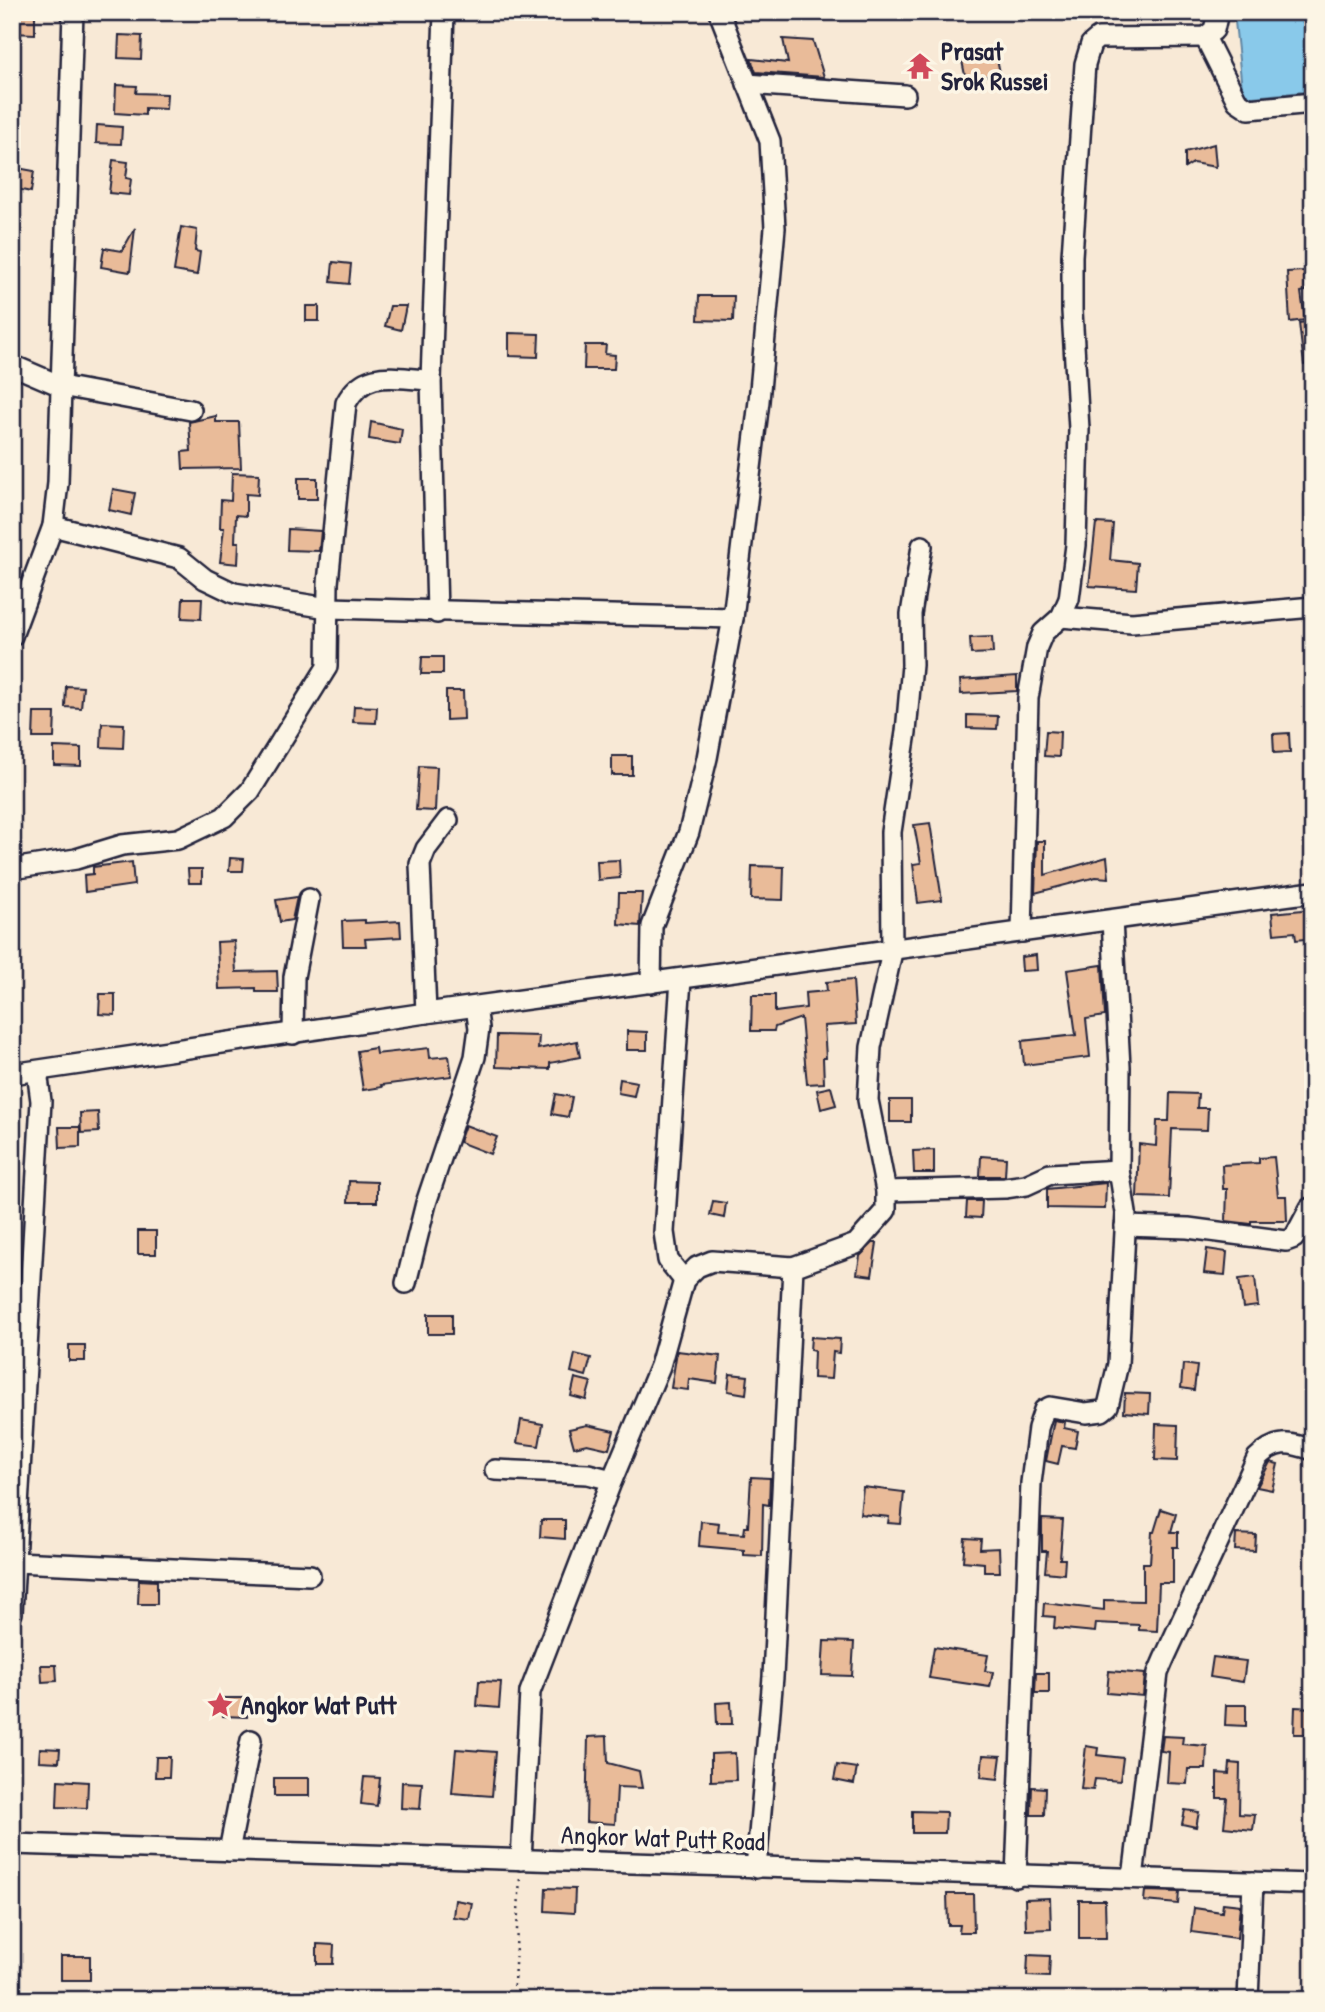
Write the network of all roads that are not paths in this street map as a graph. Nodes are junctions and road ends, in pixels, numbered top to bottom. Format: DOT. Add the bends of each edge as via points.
graph roads {
  1 [pos="73,12"];
  2 [pos="444,12"];
  3 [pos="719,12"];
  4 [pos="1218,12"];
  5 [pos="1205,37"];
  6 [pos="747,84"];
  7 [pos="905,95"];
  8 [pos="1313,103"];
  9 [pos="12,365"];
  10 [pos="431,380"];
  11 [pos="61,386"];
  12 [pos="191,410"];
  13 [pos="53,526"];
  14 [pos="922,546"];
  15 [pos="1313,607"];
  16 [pos="328,608"];
  17 [pos="437,613"];
  18 [pos="1061,617"];
  19 [pos="733,618"];
  20 [pos="12,636"];
  21 [pos="448,820"];
  22 [pos="12,869"];
  23 [pos="1313,892"];
  24 [pos="309,899"];
  25 [pos="1112,920"];
  26 [pos="1022,932"];
  27 [pos="892,952"];
  28 [pos="681,979"];
  29 [pos="651,983"];
  30 [pos="476,1007"];
  31 [pos="426,1013"];
  32 [pos="293,1034"];
  33 [pos="37,1070"];
  34 [pos="12,1074"];
  35 [pos="1119,1170"];
  36 [pos="886,1191"];
  37 [pos="1310,1208"];
  38 [pos="1125,1226"];
  39 [pos="793,1267"];
  40 [pos="684,1280"];
  41 [pos="406,1283"];
  42 [pos="1313,1450"];
  43 [pos="495,1470"];
  44 [pos="612,1480"];
  45 [pos="15,1562"];
  46 [pos="310,1575"];
  47 [pos="12,1613"];
  48 [pos="251,1740"];
  49 [pos="12,1844"];
  50 [pos="229,1851"];
  51 [pos="522,1860"];
  52 [pos="756,1868"];
  53 [pos="1016,1877"];
  54 [pos="1133,1878"];
  55 [pos="1253,1882"];
  56 [pos="1313,1884"];
  57 [pos="1248,2000"];
  1 -- 11 [label="street"];
  2 -- 10 [label="street"];
  3 -- 6 [label="street"];
  4 -- 5 [label="street" via="1214,30"];
  5 -- 8 [label="street" via="1237,101 1249,109"];
  5 -- 18 [label="street" via="1107,36 1091,44 1085,64 1072,256 1079,429 1076,545 1069,599"];
  6 -- 7 [label="street"];
  6 -- 19 [label="street" via="770,141 775,228"];
  9 -- 11 [label="street"];
  10 -- 16 [label="street" via="374,377 362,381 346,403"];
  10 -- 17 [label="street"];
  11 -- 12 [label="street"];
  11 -- 13 [label="street"];
  13 -- 16 [label="street" via="179,558 205,579 234,593"];
  13 -- 20 [label="street"];
  14 -- 27 [label="street" via="911,614 906,733 891,832"];
  15 -- 18 [label="street" via="1132,623"];
  16 -- 17 [label="street"];
  16 -- 22 [label="street" via="330,652 323,678 250,791 230,812 178,839 122,845 76,859"];
  17 -- 19 [label="street" via="541,611"];
  18 -- 26 [label="street" via="1043,634 1032,662"];
  19 -- 29 [label="street" via="690,832 652,926"];
  21 -- 31 [label="street" via="420,864"];
  23 -- 25 [label="street"];
  24 -- 32 [label="street" via="294,977"];
  25 -- 26 [label="street"];
  25 -- 35 [label="street" via="1120,1067"];
  26 -- 27 [label="street"];
  27 -- 28 [label="street"];
  27 -- 36 [label="street" via="871,1047 868,1100"];
  28 -- 29 [label="street"];
  28 -- 40 [label="street" via="664,1232 668,1259"];
  29 -- 30 [label="street"];
  30 -- 31 [label="street"];
  30 -- 41 [label="street" via="475,1057 426,1203"];
  31 -- 32 [label="street"];
  32 -- 33 [label="street"];
  33 -- 34 [label="street"];
  33 -- 45 [label="street" via="41,1101"];
  35 -- 36 [label="street" via="1050,1174 1005,1188"];
  35 -- 38 [label="street"];
  36 -- 39 [label="street" via="886,1210 856,1244"];
  37 -- 38 [label="street" via="1294,1238 1286,1241 1188,1228"];
  38 -- 53 [label="street" via="1119,1350 1108,1406 1096,1413 1049,1407 1038,1428 1031,1483"];
  39 -- 40 [label="street" via="712,1261"];
  39 -- 52 [label="street" via="773,1677"];
  40 -- 44 [label="street" via="660,1366"];
  42 -- 54 [label="street" via="1276,1443 1257,1458 1164,1658 1158,1673"];
  43 -- 44 [label="street" via="588,1474"];
  44 -- 51 [label="street" via="530,1692"];
  45 -- 46 [label="street"];
  45 -- 47 [label="street"];
  48 -- 50 [label="street"];
  49 -- 50 [label="street, Angkor Wat Putt Road"];
  50 -- 51 [label="street, Angkor Wat Putt Road"];
  51 -- 52 [label="street, Angkor Wat Putt Road"];
  52 -- 53 [label="street, Angkor Wat Putt Road"];
  53 -- 54 [label="street, Angkor Wat Putt Road"];
  54 -- 55 [label="street, Angkor Wat Putt Road"];
  55 -- 56 [label="street, Angkor Wat Putt Road"];
  55 -- 57 [label="street"];
}
